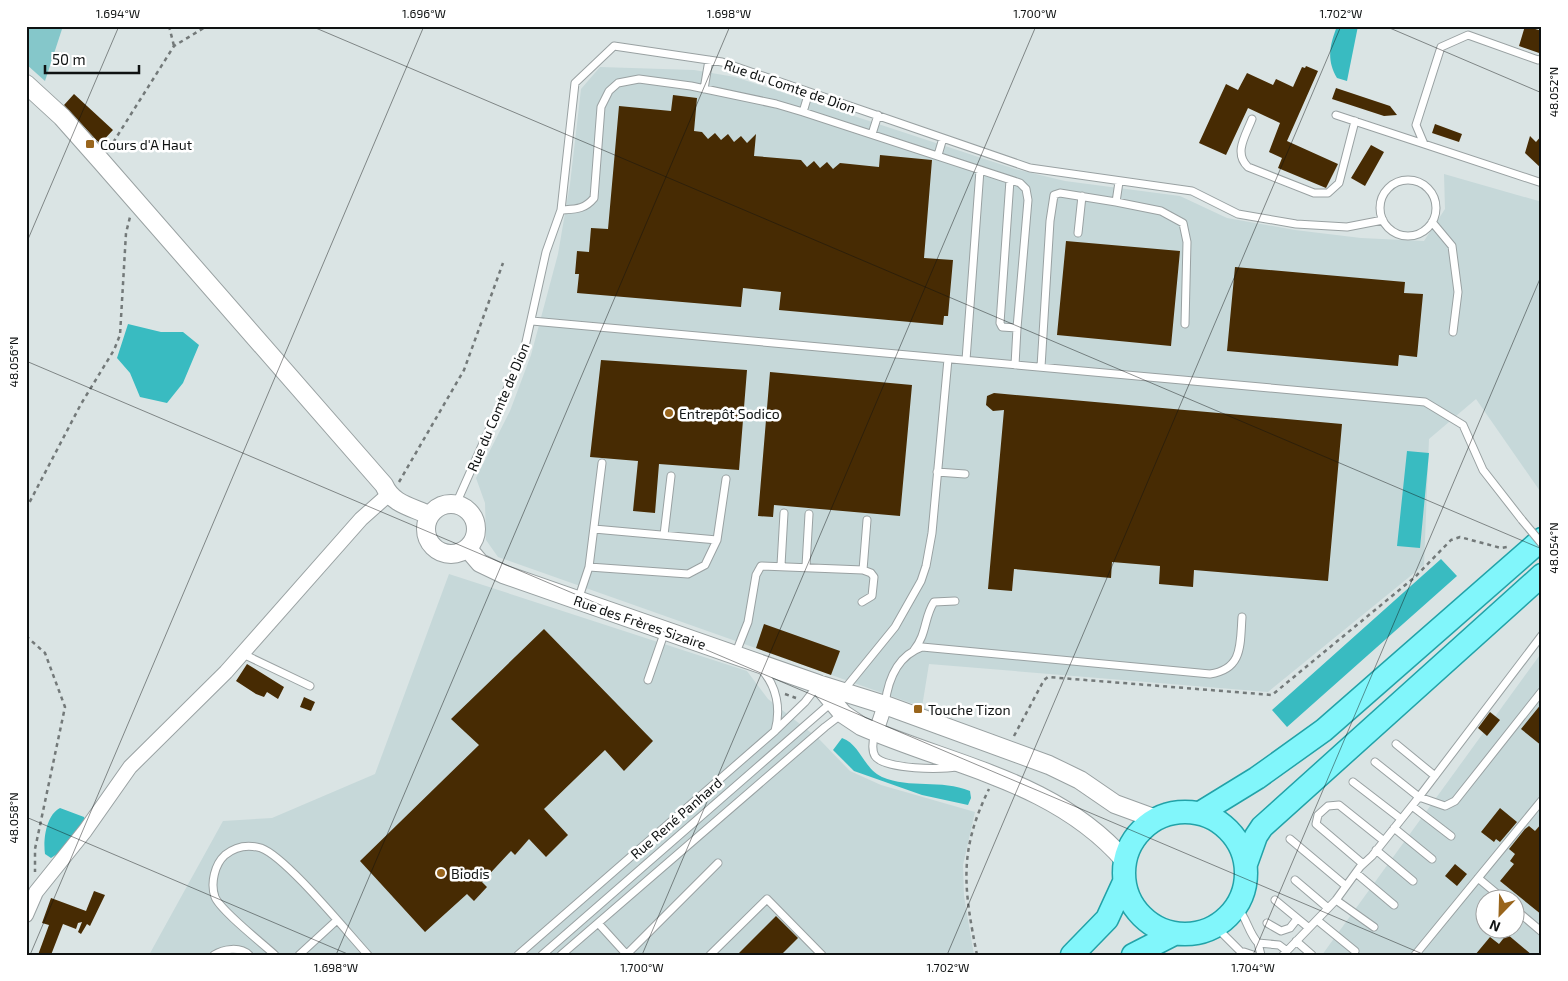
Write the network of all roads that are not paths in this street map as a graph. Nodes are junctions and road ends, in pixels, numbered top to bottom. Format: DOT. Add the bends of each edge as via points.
graph roads {
  1 [pos="1542,59"];
  2 [pos="709,60"];
  3 [pos="26,84"];
  4 [pos="704,89"];
  5 [pos="809,92"];
  6 [pos="802,112"];
  7 [pos="878,115"];
  8 [pos="1336,115"];
  9 [pos="1252,119"];
  10 [pos="1355,121"];
  11 [pos="872,134"];
  12 [pos="943,138"];
  13 [pos="1424,144"];
  14 [pos="938,155"];
  15 [pos="980,170"];
  16 [pos="1010,180"];
  17 [pos="1119,182"];
  18 [pos="1542,184"];
  19 [pos="1082,196"];
  20 [pos="1116,202"];
  21 [pos="561,210"];
  22 [pos="1383,220"];
  23 [pos="1432,222"];
  24 [pos="1078,233"];
  25 [pos="532,321"];
  26 [pos="1184,324"];
  27 [pos="1018,328"];
  28 [pos="1454,332"];
  29 [pos="948,359"];
  30 [pos="966,360"];
  31 [pos="1015,365"];
  32 [pos="1040,367"];
  33 [pos="602,463"];
  34 [pos="937,472"];
  35 [pos="965,474"];
  36 [pos="671,476"];
  37 [pos="726,479"];
  38 [pos="388,495"];
  39 [pos="456,504"];
  40 [pos="784,513"];
  41 [pos="809,514"];
  42 [pos="430,515"];
  43 [pos="867,520"];
  44 [pos="594,529"];
  45 [pos="664,536"];
  46 [pos="1542,539"];
  47 [pos="717,540"];
  48 [pos="1542,544"];
  49 [pos="468,549"];
  50 [pos="781,565"];
  51 [pos="806,566"];
  52 [pos="589,567"];
  53 [pos="863,570"];
  54 [pos="1542,574"];
  55 [pos="578,600"];
  56 [pos="955,601"];
  57 [pos="862,602"];
  58 [pos="1242,617"];
  59 [pos="665,631"];
  60 [pos="1542,635"];
  61 [pos="914,650"];
  62 [pos="243,654"];
  63 [pos="734,655"];
  64 [pos="754,662"];
  65 [pos="648,680"];
  66 [pos="818,684"];
  67 [pos="310,686"];
  68 [pos="1542,691"];
  69 [pos="840,702"];
  70 [pos="885,705"];
  71 [pos="775,731"];
  72 [pos="876,732"];
  73 [pos="1396,744"];
  74 [pos="1375,762"];
  75 [pos="968,764"];
  76 [pos="1436,776"];
  77 [pos="1353,782"];
  78 [pos="1419,797"];
  79 [pos="1542,800"];
  80 [pos="1412,806"];
  81 [pos="1200,813"];
  82 [pos="1156,819"];
  83 [pos="1401,819"];
  84 [pos="1394,828"];
  85 [pos="1451,836"];
  86 [pos="1290,839"];
  87 [pos="1384,841"];
  88 [pos="1376,850"];
  89 [pos="1432,859"];
  90 [pos="718,863"];
  91 [pos="1246,864"];
  92 [pos="1363,864"];
  93 [pos="1125,871"];
  94 [pos="1356,873"];
  95 [pos="1478,878"];
  96 [pos="1295,880"];
  97 [pos="1413,881"];
  98 [pos="1346,886"];
  99 [pos="1490,888"];
  100 [pos="1275,900"];
  101 [pos="1336,900"];
  102 [pos="1394,905"];
  103 [pos="1237,906"];
  104 [pos="1328,908"];
  105 [pos="26,915"];
  106 [pos="1526,918"];
  107 [pos="1298,919"];
  108 [pos="336,920"];
  109 [pos="1317,920"];
  110 [pos="1267,922"];
  111 [pos="598,923"];
  112 [pos="1216,927"];
  113 [pos="1374,927"];
  114 [pos="1309,928"];
  115 [pos="1542,932"];
  116 [pos="1174,934"];
  117 [pos="1296,941"];
  118 [pos="1258,943"];
  119 [pos="1355,951"];
  120 [pos="1244,953"];
  121 [pos="1285,953"];
  122 [pos="626,954"];
  123 [pos="214,955"];
  124 [pos="248,955"];
  125 [pos="275,955"];
  126 [pos="299,955"];
  127 [pos="368,955"];
  128 [pos="518,955"];
  129 [pos="542,955"];
  130 [pos="561,955"];
  131 [pos="710,955"];
  132 [pos="822,955"];
  133 [pos="1072,955"];
  134 [pos="1133,955"];
  135 [pos="1253,955"];
  136 [pos="1261,955"];
  137 [pos="1312,955"];
  138 [pos="1415,955"];
  1 -- 13 [label="lane" via="1468,35 1441,47 1416,126"];
  2 -- 4 [label="lane"];
  2 -- 5 [label="lane, Rue du Comte de Dion"];
  2 -- 21 [label="lane, Rue du Comte de Dion" via="614,46 575,83"];
  3 -- 38 [label="street" via="101,161 377,478"];
  4 -- 6 [label="lane"];
  4 -- 21 [label="lane" via="639,79 618,83 609,91 601,107 594,198 579,210"];
  5 -- 6 [label="lane"];
  5 -- 7 [label="lane, Rue du Comte de Dion"];
  6 -- 11 [label="lane"];
  7 -- 11 [label="lane"];
  7 -- 12 [label="lane, Rue du Comte de Dion"];
  8 -- 10 [label="lane"];
  9 -- 10 [label="lane" via="1239,152 1242,161 1248,167 1314,193 1328,193 1339,183"];
  10 -- 13 [label="lane"];
  11 -- 14 [label="lane"];
  12 -- 14 [label="lane"];
  12 -- 17 [label="lane, Rue du Comte de Dion" via="1030,168"];
  13 -- 18 [label="lane"];
  14 -- 15 [label="lane"];
  15 -- 16 [label="lane"];
  15 -- 30 [label="lane"];
  16 -- 27 [label="lane" via="1026,189 1028,200"];
  16 -- 27 [label="lane" via="1000,323 1002,327"];
  17 -- 20 [label="lane"];
  17 -- 22 [label="lane, Rue du Comte de Dion" via="1192,191 1238,214 1296,224 1347,227"];
  19 -- 20 [label="lane"];
  19 -- 24 [label="lane"];
  19 -- 32 [label="lane" via="1054,195"];
  20 -- 26 [label="lane" via="1161,211 1183,223 1187,242"];
  21 -- 25 [label="lane, Rue du Comte de Dion" via="546,252"];
  22 -- 23 [label="lane" via="1395,232 1412,236"];
  22 -- 23 [label="lane" via="1380,211 1385,192 1391,185 1409,180 1419,182 1433,194 1436,213"];
  23 -- 28 [label="lane" via="1452,246 1458,292"];
  25 -- 29 [label="lane"];
  25 -- 39 [label="lane, Rue du Comte de Dion" via="524,351"];
  27 -- 31 [label="lane"];
  29 -- 30 [label="lane"];
  29 -- 34 [label="lane"];
  30 -- 31 [label="lane"];
  31 -- 32 [label="lane"];
  32 -- 48 [label="lane, bridge" via="1425,402 1463,425 1483,470"];
  33 -- 44 [label="lane"];
  34 -- 35 [label="lane"];
  34 -- 69 [label="lane" via="929,552 921,581 895,627"];
  36 -- 45 [label="lane"];
  37 -- 47 [label="lane"];
  38 -- 42 [label="street"];
  38 -- 62 [label="street" via="361,519"];
  39 -- 42 [label="street" via="441,506"];
  39 -- 49 [label="street" via="469,510 476,523 476,537"];
  40 -- 50 [label="lane"];
  41 -- 51 [label="lane"];
  42 -- 49 [label="street" via="425,529 429,543 440,553 454,555"];
  43 -- 53 [label="lane"];
  44 -- 45 [label="lane"];
  44 -- 52 [label="lane"];
  45 -- 47 [label="lane"];
  46 -- 81 [label="main road" via="1330,725 1257,778"];
  47 -- 52 [label="lane" via="705,565 688,574"];
  49 -- 55 [label="street, Rue des Frères Sizaire" via="480,563"];
  50 -- 51 [label="lane"];
  50 -- 63 [label="lane" via="761,566 757,571 748,622"];
  51 -- 53 [label="lane"];
  52 -- 55 [label="lane"];
  53 -- 57 [label="lane" via="874,578 872,596"];
  54 -- 91 [label="main road" via="1262,827"];
  55 -- 59 [label="street, Rue des Frères Sizaire"];
  56 -- 61 [label="lane" via="934,602 924,633"];
  58 -- 61 [label="lane" via="1234,664 1224,672 1210,674 935,647"];
  59 -- 63 [label="street, Rue des Frères Sizaire"];
  59 -- 65 [label="lane"];
  60 -- 76 [label="lane"];
  61 -- 70 [label="lane" via="904,656 892,676"];
  62 -- 67 [label="lane"];
  62 -- 105 [label="street" via="130,767 36,892"];
  63 -- 64 [label="street, Rue des Frères Sizaire"];
  64 -- 66 [label="street, Rue des Frères Sizaire"];
  64 -- 71 [label="lane" via="774,689 779,718"];
  66 -- 69 [label="street"];
  66 -- 71 [label="lane, Rue René Panhard" via="805,702"];
  68 -- 78 [label="lane" via="1454,802 1445,806"];
  69 -- 70 [label="street"];
  69 -- 72 [label="street" via="861,726"];
  69 -- 111 [label="lane, Rue René Panhard" via="818,733"];
  69 -- 129 [label="lane"];
  70 -- 72 [label="street"];
  70 -- 82 [label="street" via="1068,773 1115,804"];
  71 -- 128 [label="lane, Rue René Panhard"];
  72 -- 75 [label="street"];
  72 -- 75 [label="lane" via="872,748 882,762 950,769"];
  73 -- 76 [label="lane"];
  74 -- 78 [label="lane"];
  75 -- 93 [label="street" via="1040,795 1075,817 1106,841"];
  76 -- 78 [label="lane"];
  77 -- 83 [label="lane"];
  78 -- 80 [label="lane"];
  79 -- 95 [label="lane"];
  80 -- 83 [label="lane"];
  80 -- 85 [label="lane"];
  81 -- 82 [label="main road" via="1178,812"];
  81 -- 91 [label="main road" via="1226,827 1243,850"];
  82 -- 93 [label="main road" via="1131,844"];
  83 -- 84 [label="lane"];
  84 -- 87 [label="lane"];
  84 -- 89 [label="lane"];
  86 -- 98 [label="lane"];
  87 -- 88 [label="lane"];
  87 -- 92 [label="lane" via="1339,805 1328,806 1318,815 1316,824"];
  88 -- 92 [label="lane"];
  88 -- 97 [label="lane"];
  90 -- 122 [label="lane"];
  91 -- 103 [label="main road" via="1244,893"];
  92 -- 94 [label="lane"];
  93 -- 116 [label="main road" via="1128,896 1136,910 1153,925"];
  93 -- 133 [label="main road" via="1107,919"];
  94 -- 98 [label="lane"];
  94 -- 102 [label="lane"];
  95 -- 99 [label="lane"];
  95 -- 138 [label="lane"];
  96 -- 104 [label="lane"];
  98 -- 101 [label="lane"];
  100 -- 107 [label="lane"];
  101 -- 104 [label="lane"];
  101 -- 113 [label="lane"];
  103 -- 112 [label="main road"];
  103 -- 118 [label="lane" via="1244,915 1250,934"];
  104 -- 109 [label="lane"];
  106 -- 115 [label="lane"];
  107 -- 110 [label="lane" via="1290,928 1281,931"];
  107 -- 114 [label="lane"];
  108 -- 125 [label="lane" via="272,854 249,846 236,847 216,868 215,898"];
  108 -- 126 [label="lane"];
  108 -- 127 [label="lane"];
  109 -- 114 [label="lane"];
  109 -- 119 [label="lane"];
  111 -- 122 [label="lane"];
  111 -- 130 [label="lane, Rue René Panhard"];
  112 -- 116 [label="main road" via="1188,935"];
  112 -- 120 [label="lane"];
  114 -- 117 [label="lane"];
  116 -- 134 [label="main road"];
  117 -- 121 [label="lane"];
  117 -- 137 [label="lane"];
  118 -- 121 [label="lane" via="1279,945"];
  118 -- 136 [label="lane"];
  120 -- 135 [label="lane"];
  123 -- 124 [label="lane" via="233,949"];
  131 -- 132 [label="lane" via="767,899"];
}
